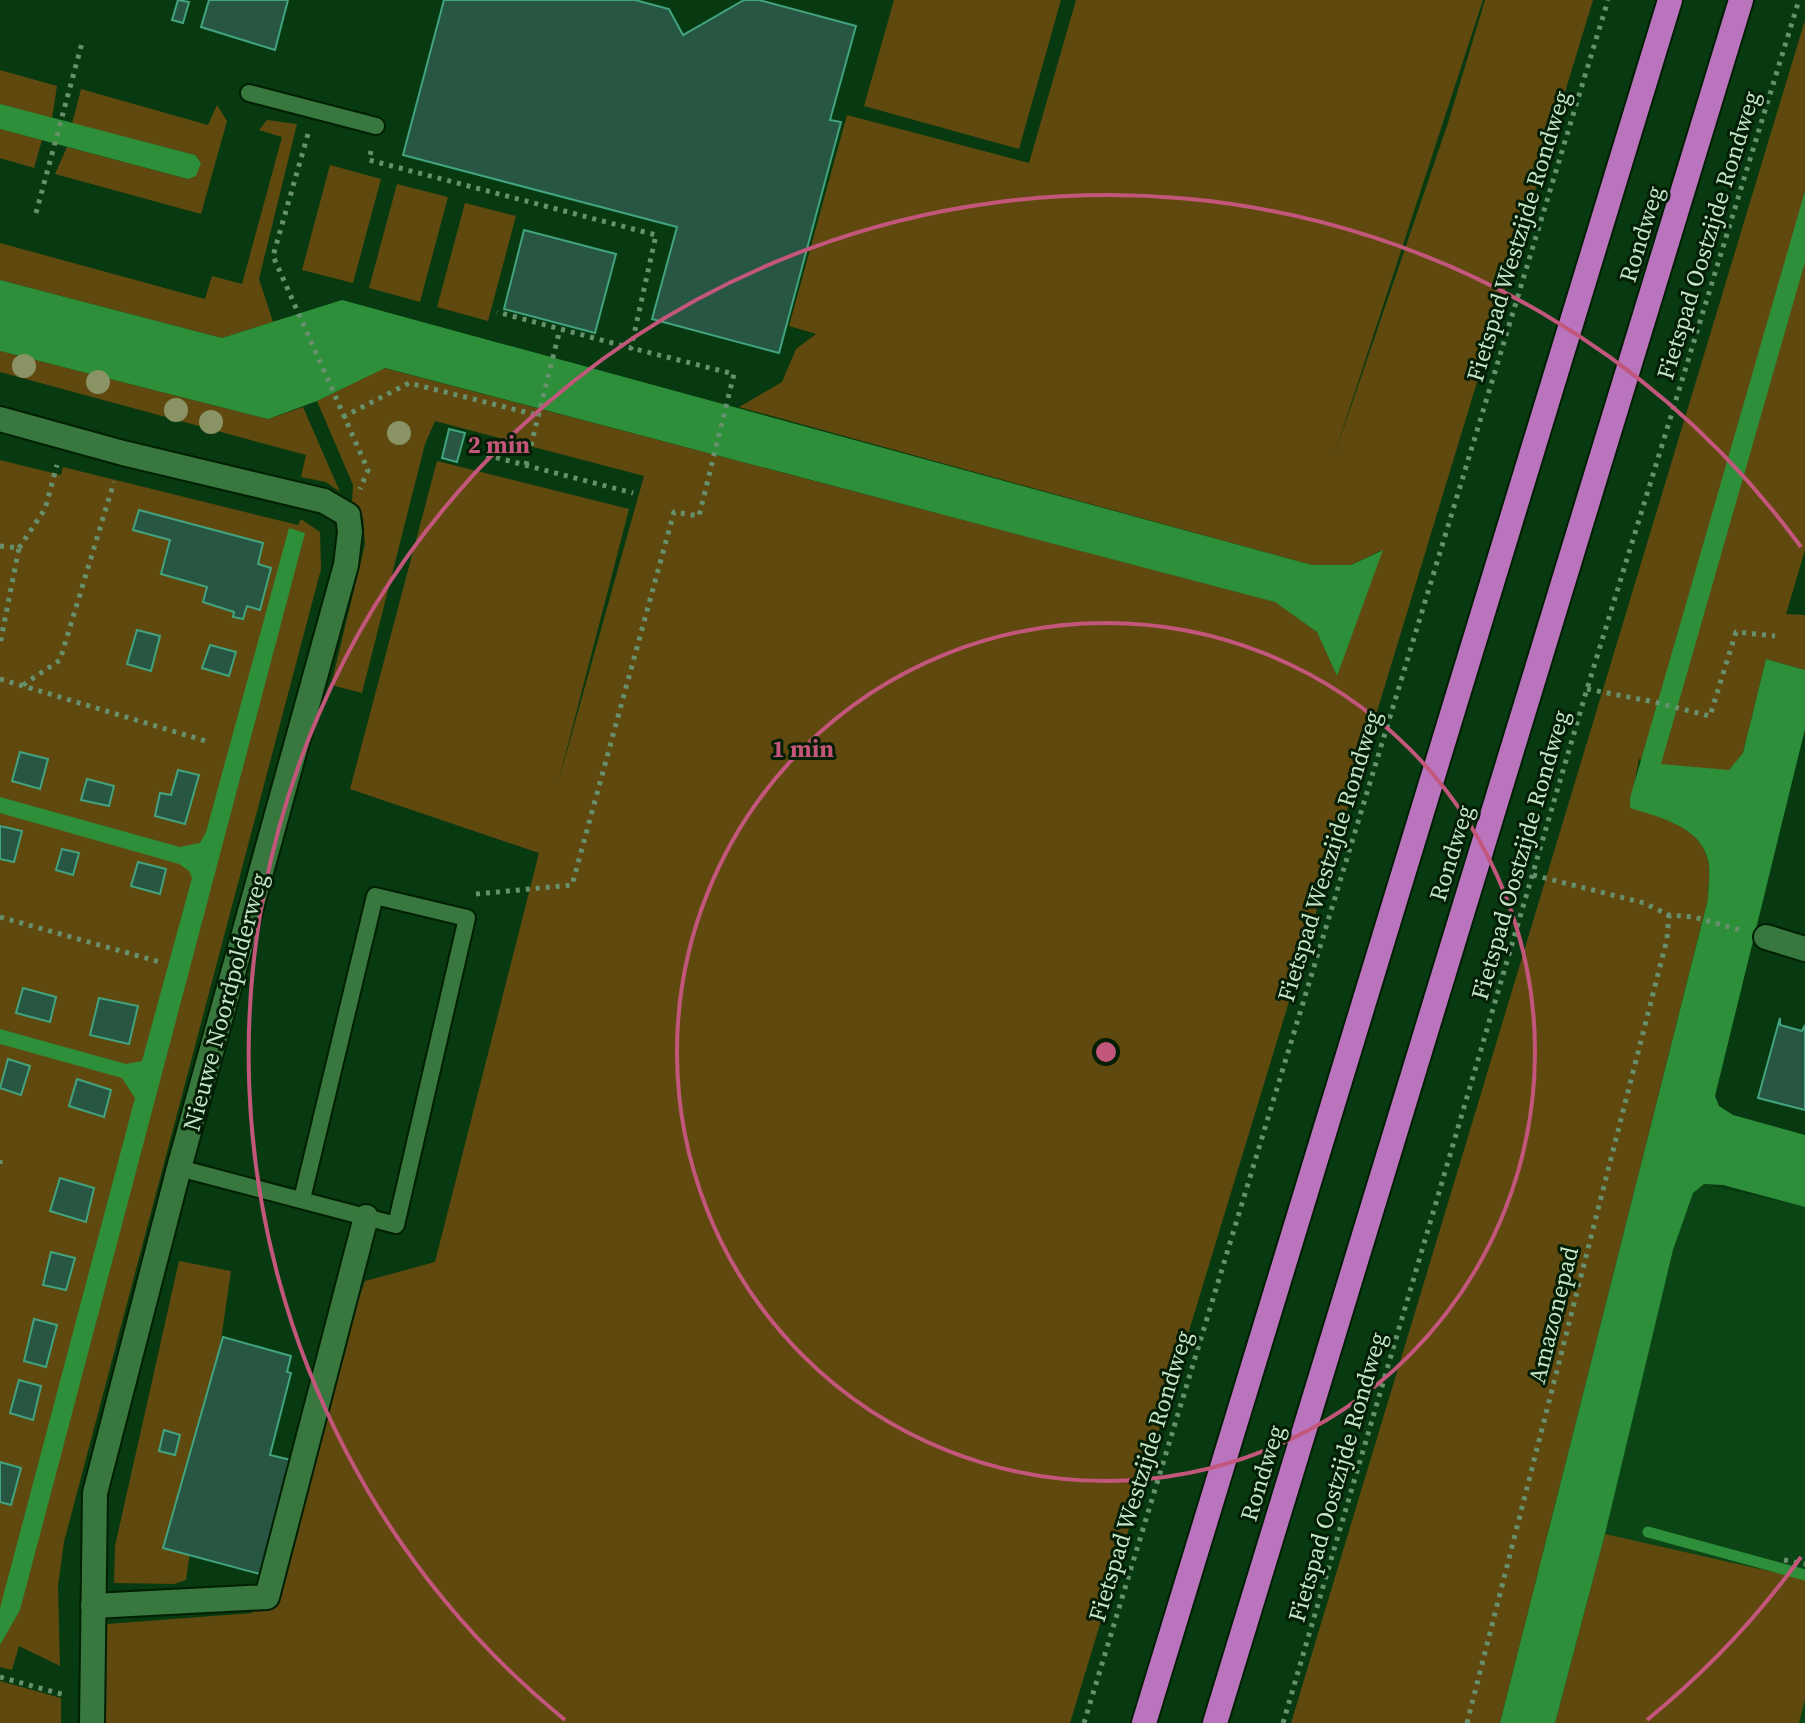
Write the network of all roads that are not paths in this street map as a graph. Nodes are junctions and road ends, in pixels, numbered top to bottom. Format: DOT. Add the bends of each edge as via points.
graph roads {
  1 [pos="1670,0"];
  2 [pos="1741,0"];
  3 [pos="249,93"];
  4 [pos="376,126"];
  5 [pos="0,419"];
  6 [pos="1766,937"];
  7 [pos="1805,949"];
  8 [pos="179,1168"];
  9 [pos="302,1199"];
  10 [pos="366,1217"];
  11 [pos="93,1606"];
  12 [pos="92,1713"];
  13 [pos="1144,1723"];
  14 [pos="1215,1723"];
  1 -- 13 [label="highway, Rondweg"];
  2 -- 14 [label="highway, Rondweg"];
  3 -- 4 [label="lane"];
  5 -- 8 [label="street, Nieuwe Noordpolderweg" via="324,501 348,515 346,565"];
  6 -- 7 [label="street"];
  8 -- 9 [label="lane"];
  8 -- 11 [label="street, Nieuwe Noordpolderweg" via="95,1493"];
  9 -- 10 [label="lane"];
  9 -- 10 [label="lane" via="375,896 467,918 396,1225"];
  10 -- 11 [label="street" via="267,1597"];
  11 -- 12 [label="street, Nieuwe Noordpolderweg"];
}
